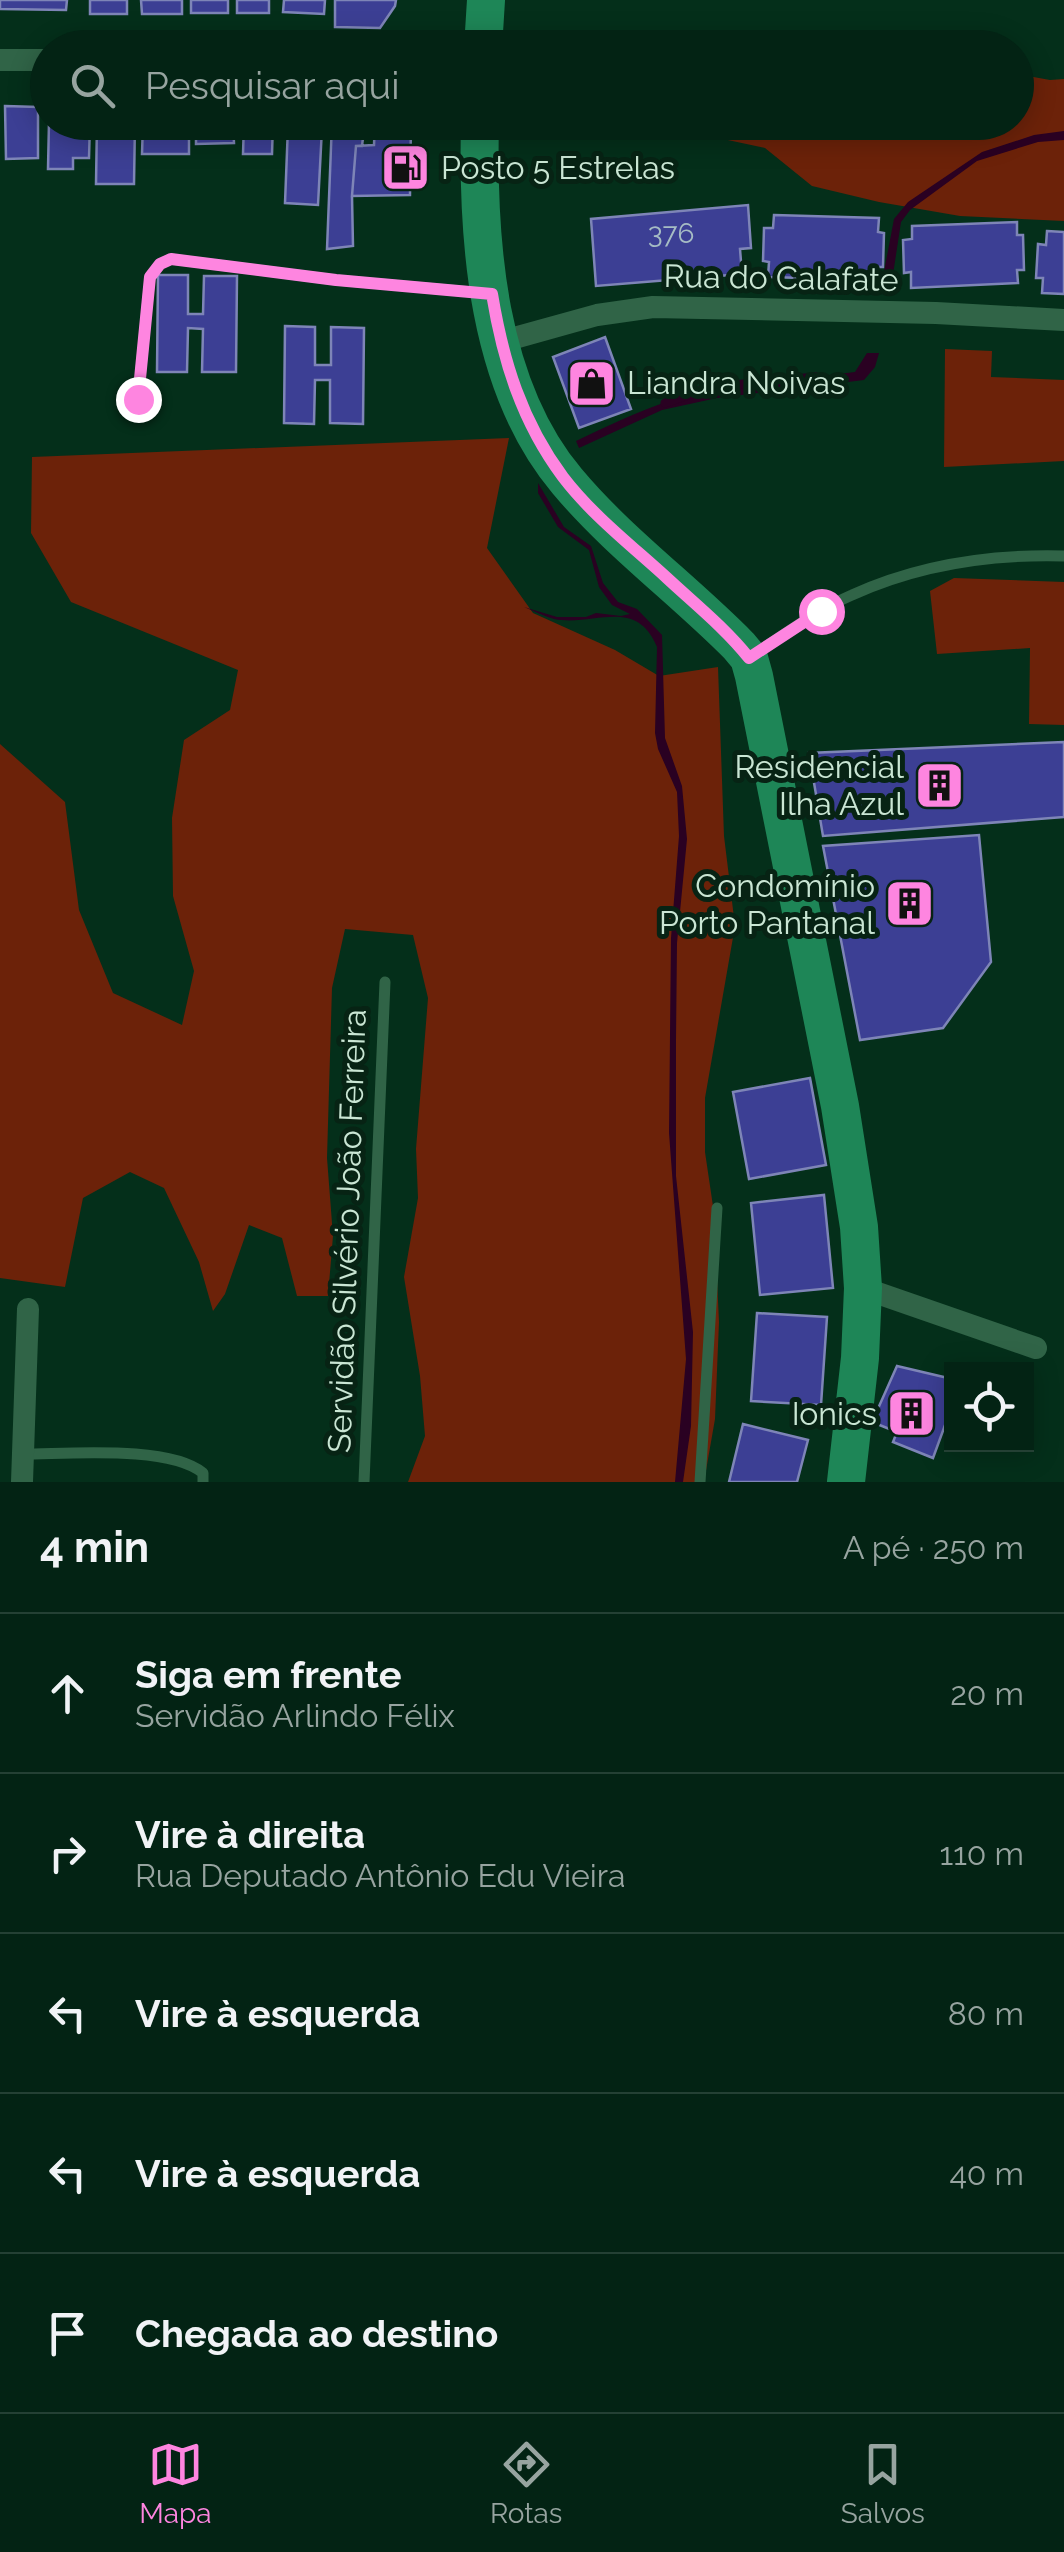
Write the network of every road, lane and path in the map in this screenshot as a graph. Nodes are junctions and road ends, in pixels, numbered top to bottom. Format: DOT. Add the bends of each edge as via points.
graph roads {
  1 [pos="486,0"];
  2 [pos="484,30"];
  3 [pos="0,60"];
  4 [pos="30,60"];
  5 [pos="481,140"];
  6 [pos="492,294"];
  7 [pos="1064,320"];
  8 [pos="500,342"];
  9 [pos="138,399"];
  10 [pos="1064,556"];
  11 [pos="749,658"];
  12 [pos="385,982"];
  13 [pos="717,1208"];
  14 [pos="863,1288"];
  15 [pos="28,1309"];
  16 [pos="1036,1348"];
  17 [pos="23,1454"];
  18 [pos="22,1482"];
  19 [pos="203,1482"];
  20 [pos="364,1482"];
  21 [pos="700,1482"];
  22 [pos="846,1482"];
  1 -- 2 [label="main road"];
  3 -- 4 [label="street"];
  5 -- 6 [label="main road"];
  6 -- 8 [label="main road"];
  6 -- 9 [label="lane" via="171,259 150,277"];
  7 -- 8 [label="street, Rua do Calafate" via="653,307 597,314"];
  8 -- 11 [label="main road" via="534,430 564,478"];
  10 -- 11 [label="lane" via="978,558 908,575 852,594"];
  11 -- 14 [label="main road" via="846,1140"];
  12 -- 20 [label="lane, Servidão Silvério João Ferreira"];
  13 -- 21 [label="lane"];
  14 -- 16 [label="street"];
  14 -- 22 [label="main road"];
  15 -- 17 [label="street"];
  17 -- 18 [label="street"];
  17 -- 19 [label="lane" via="167,1456 192,1464"];
}
